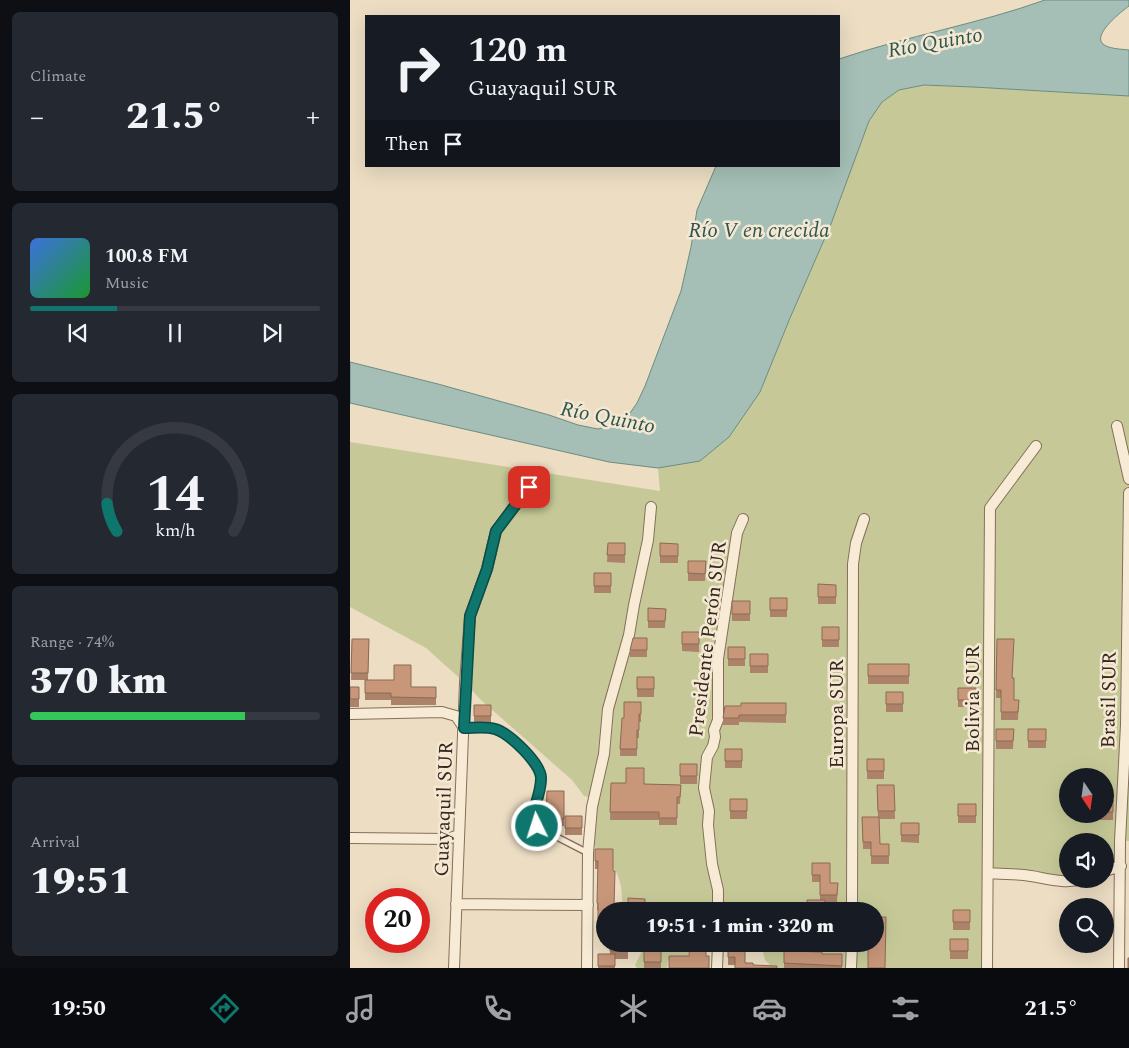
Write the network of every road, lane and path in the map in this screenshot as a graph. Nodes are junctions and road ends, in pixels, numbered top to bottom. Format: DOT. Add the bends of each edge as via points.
graph roads {
  1 [pos="1117,426"];
  2 [pos="1036,446"];
  3 [pos="1129,478"];
  4 [pos="529,487"];
  5 [pos="1129,493"];
  6 [pos="651,506"];
  7 [pos="743,519"];
  8 [pos="864,520"];
  9 [pos="350,714"];
  10 [pos="464,728"];
  11 [pos="459,835"];
  12 [pos="350,838"];
  13 [pos="1125,841"];
  14 [pos="588,853"];
  15 [pos="1120,866"];
  16 [pos="1114,868"];
  17 [pos="988,873"];
  18 [pos="1059,881"];
  19 [pos="718,902"];
  20 [pos="852,902"];
  21 [pos="456,904"];
  22 [pos="588,904"];
  23 [pos="718,952"];
  24 [pos="852,952"];
  25 [pos="454,968"];
  26 [pos="588,968"];
  27 [pos="717,968"];
  28 [pos="851,968"];
  29 [pos="987,968"];
  30 [pos="1119,968"];
  1 -- 3 [label="street"];
  2 -- 17 [label="street, Bolivia SUR" via="990,508"];
  4 -- 10 [label="street, Guayaquil SUR" via="496,531 487,569 470,616"];
  5 -- 13 [label="street, Brasil SUR"];
  6 -- 14 [label="street" via="648,540 629,635 608,709"];
  7 -- 19 [label="street, Presidente Perón SUR" via="737,533 718,659 718,720 713,746 707,756 704,788"];
  8 -- 20 [label="street, Europa SUR" via="853,564"];
  9 -- 10 [label="street" via="442,712 456,716"];
  10 -- 11 [label="street, Guayaquil SUR"];
  10 -- 14 [label="lane" via="494,728 503,732 533,760 542,779 532,817 534,823"];
  11 -- 12 [label="street" via="447,839"];
  11 -- 21 [label="street, Guayaquil SUR"];
  13 -- 15 [label="street, Brasil SUR"];
  14 -- 22 [label="street"];
  15 -- 16 [label="street"];
  15 -- 30 [label="street, Brasil SUR"];
  17 -- 18 [label="street"];
  17 -- 29 [label="street, Bolivia SUR"];
  21 -- 22 [label="street"];
  21 -- 25 [label="street, Guayaquil SUR"];
  22 -- 26 [label="street"];
  23 -- 27 [label="street"];
  24 -- 28 [label="street"];
}
